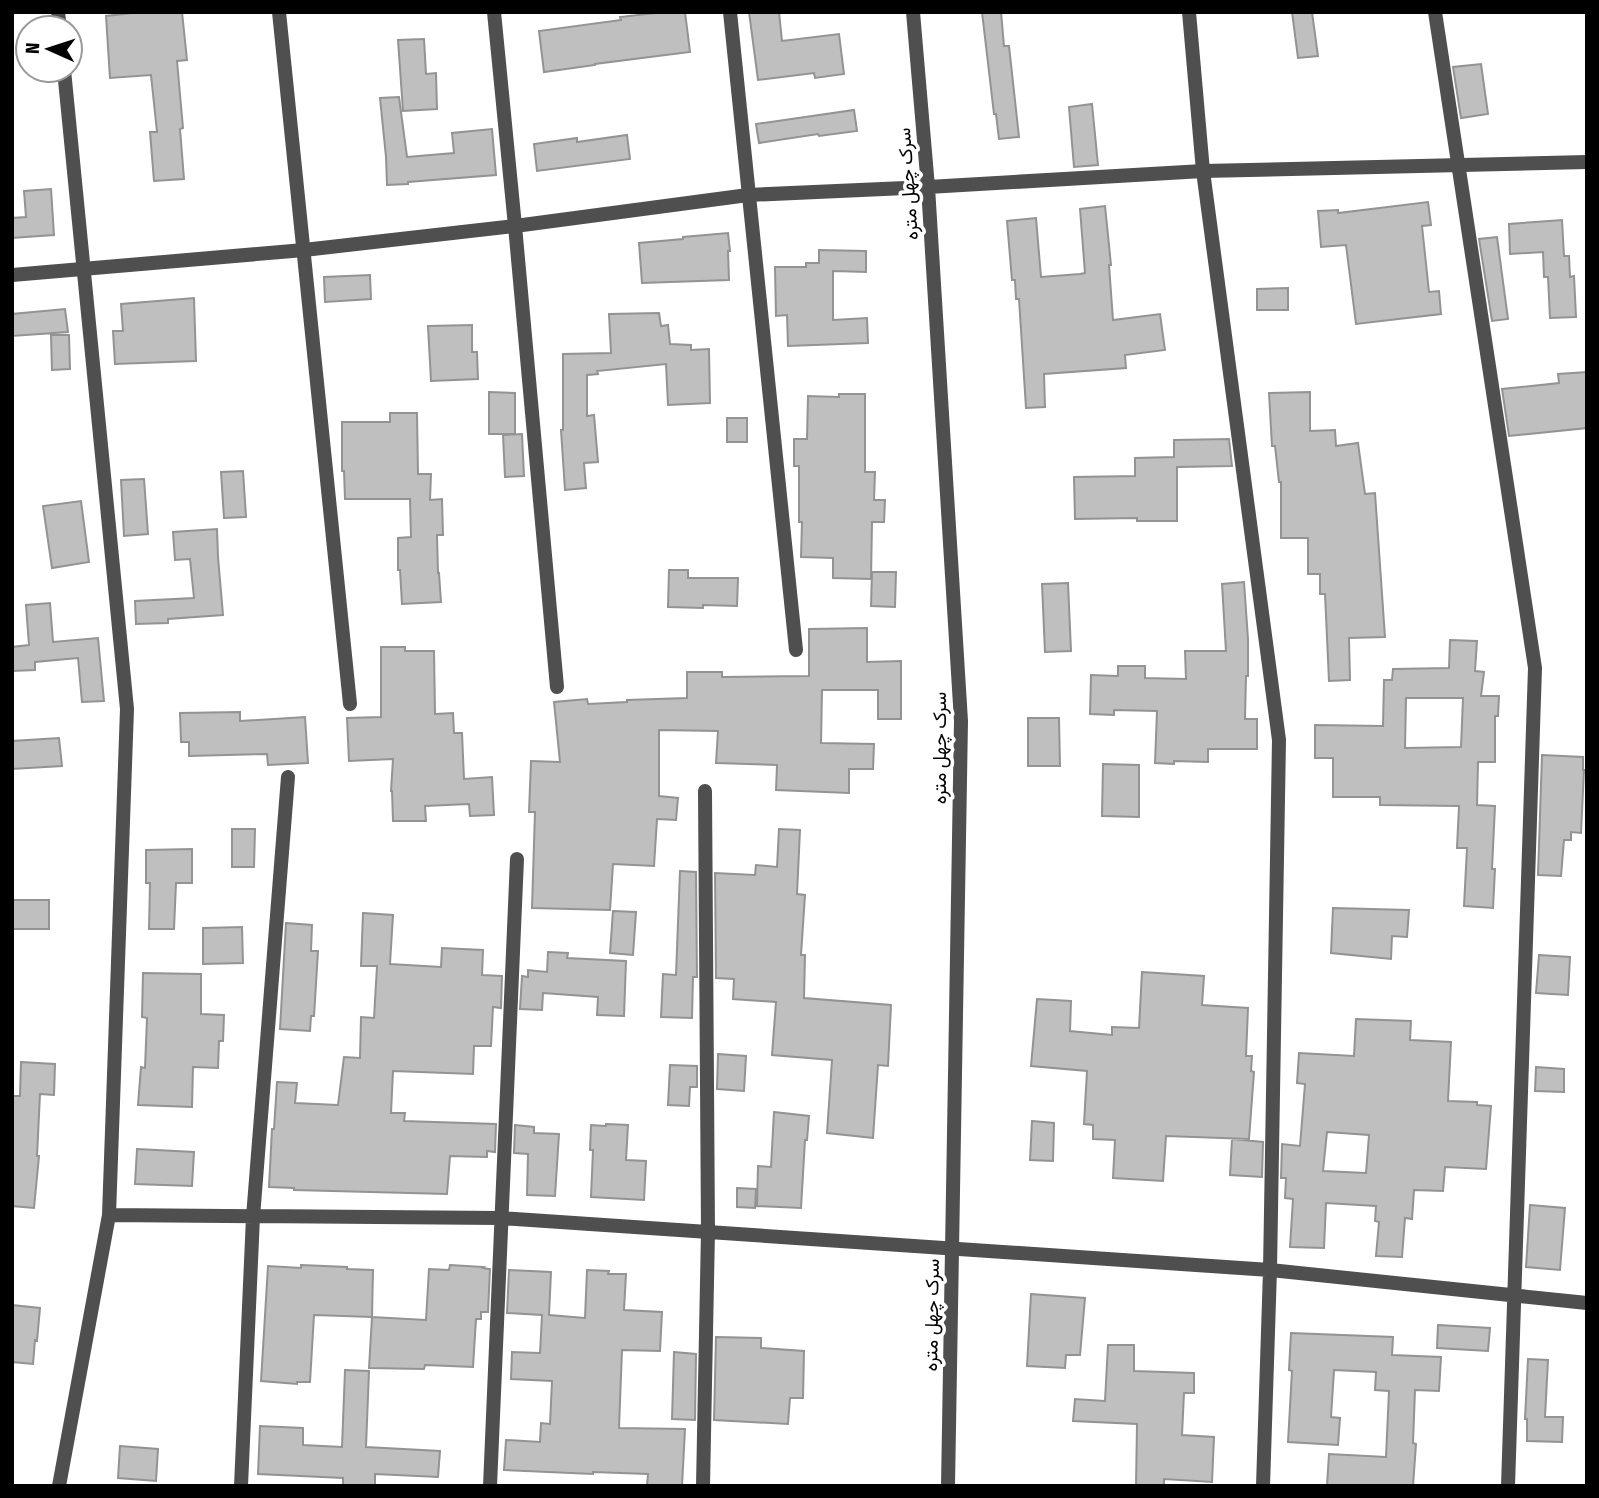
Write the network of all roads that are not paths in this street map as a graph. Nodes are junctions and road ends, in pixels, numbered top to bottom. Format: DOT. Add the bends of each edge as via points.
graph roads {
  1 [pos="279,12"];
  2 [pos="494,12"];
  3 [pos="730,12"];
  4 [pos="913,12"];
  5 [pos="1189,12"];
  6 [pos="1436,12"];
  7 [pos="65,84"];
  8 [pos="1587,162"];
  9 [pos="1459,165"];
  10 [pos="1203,171"];
  11 [pos="928,187"];
  12 [pos="748,195"];
  13 [pos="515,226"];
  14 [pos="304,250"];
  15 [pos="85,267"];
  16 [pos="12,275"];
  17 [pos="796,650"];
  18 [pos="557,687"];
  19 [pos="350,704"];
  20 [pos="288,777"];
  21 [pos="705,791"];
  22 [pos="517,859"];
  23 [pos="109,1215"];
  24 [pos="253,1217"];
  25 [pos="500,1219"];
  26 [pos="708,1231"];
  27 [pos="951,1248"];
  28 [pos="1270,1270"];
  29 [pos="1514,1294"];
  30 [pos="1587,1303"];
  31 [pos="59,1486"];
  32 [pos="241,1486"];
  33 [pos="490,1486"];
  34 [pos="703,1486"];
  35 [pos="948,1486"];
  36 [pos="1263,1486"];
  37 [pos="1508,1486"];
  1 -- 14 [label="street"];
  2 -- 13 [label="street"];
  3 -- 12 [label="street"];
  4 -- 11 [label="street, سرک چهل متره"];
  5 -- 10 [label="street"];
  6 -- 9 [label="street"];
  7 -- 15 [label="street"];
  8 -- 9 [label="street"];
  9 -- 10 [label="street"];
  9 -- 29 [label="street" via="1535,668"];
  10 -- 11 [label="street"];
  10 -- 28 [label="street" via="1279,740"];
  11 -- 12 [label="street"];
  11 -- 27 [label="street, سرک چهل متره" via="961,721"];
  12 -- 13 [label="street"];
  12 -- 17 [label="street"];
  13 -- 14 [label="street"];
  13 -- 18 [label="street"];
  14 -- 15 [label="street"];
  14 -- 19 [label="street"];
  15 -- 16 [label="street"];
  15 -- 23 [label="street" via="127,709"];
  20 -- 24 [label="street"];
  21 -- 26 [label="street"];
  22 -- 25 [label="street"];
  23 -- 24 [label="street"];
  23 -- 31 [label="street"];
  24 -- 25 [label="street"];
  24 -- 32 [label="street"];
  25 -- 26 [label="street"];
  25 -- 33 [label="street"];
  26 -- 27 [label="street"];
  26 -- 34 [label="street"];
  27 -- 28 [label="street"];
  27 -- 35 [label="street, سرک چهل متره"];
  28 -- 29 [label="street"];
  28 -- 36 [label="street"];
  29 -- 30 [label="street"];
  29 -- 37 [label="street"];
}
